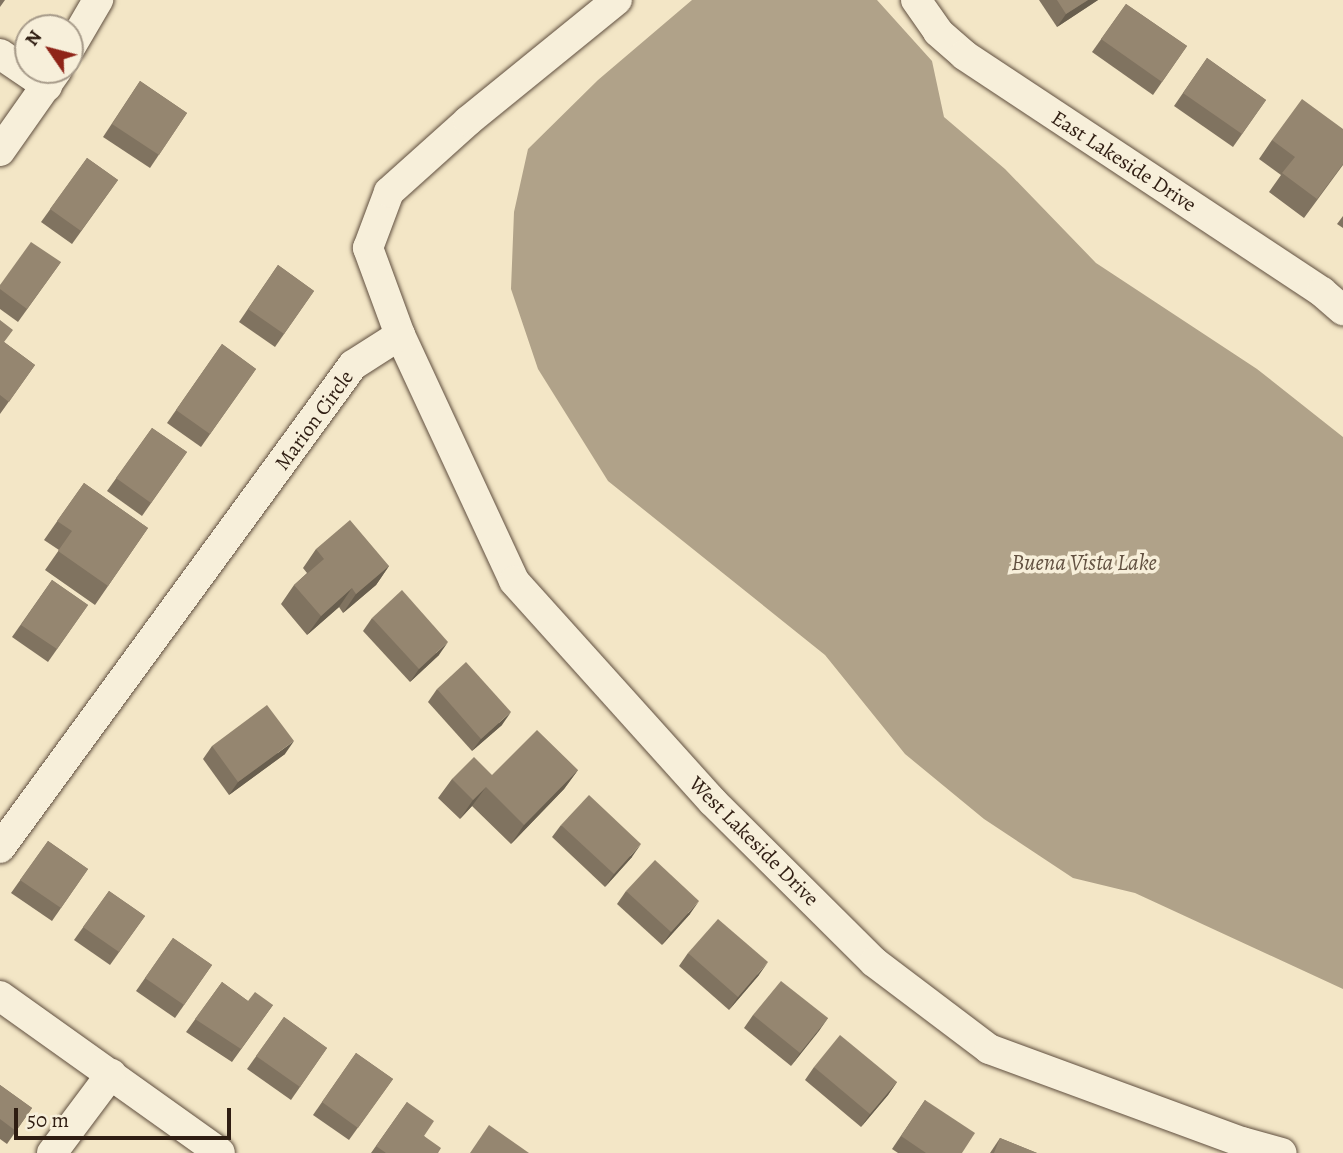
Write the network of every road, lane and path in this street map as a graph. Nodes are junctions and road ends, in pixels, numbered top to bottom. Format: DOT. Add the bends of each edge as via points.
graph roads {
  1 [pos="98,0"];
  2 [pos="617,0"];
  3 [pos="916,0"];
  4 [pos="84,24"];
  5 [pos="48,84"];
  6 [pos="0,151"];
  7 [pos="1343,310"];
  8 [pos="400,335"];
  9 [pos="0,848"];
  10 [pos="0,996"];
  11 [pos="111,1074"];
  12 [pos="52,1153"];
  13 [pos="220,1153"];
  14 [pos="1282,1153"];
  1 -- 4 [label="street"];
  2 -- 8 [label="street" via="389,192 368,248"];
  3 -- 7 [label="street, East Lakeside Drive" via="938,32 964,55"];
  5 -- 6 [label="street"];
  8 -- 9 [label="street, Marion Circle" via="353,365"];
  8 -- 14 [label="street, West Lakeside Drive" via="514,581 713,802 874,962 989,1049"];
  10 -- 11 [label="street"];
  11 -- 12 [label="street"];
  11 -- 13 [label="street"];
}
